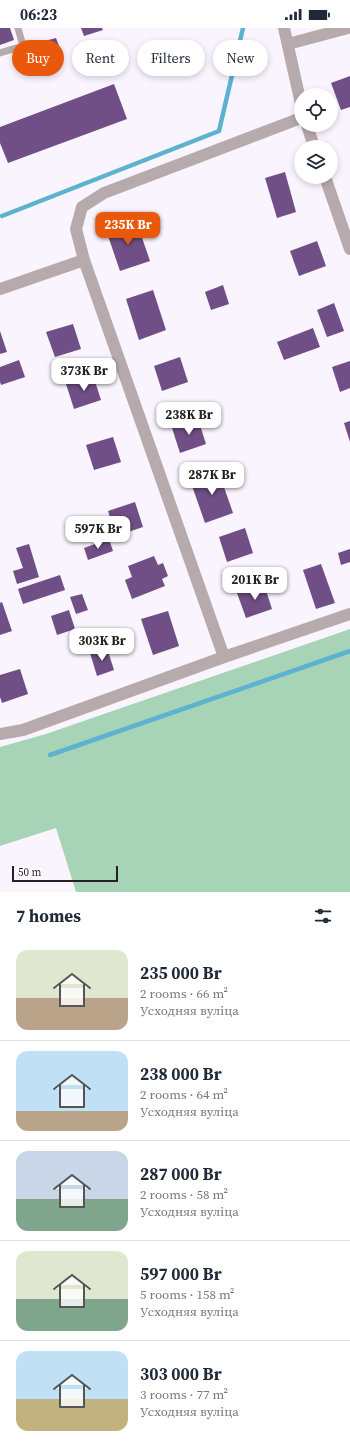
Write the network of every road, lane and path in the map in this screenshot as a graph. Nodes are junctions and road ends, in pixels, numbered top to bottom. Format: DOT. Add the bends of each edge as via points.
graph roads {
  1 [pos="18,28"];
  2 [pos="284,28"];
  3 [pos="348,28"];
  4 [pos="288,44"];
  5 [pos="0,53"];
  6 [pos="298,88"];
  7 [pos="294,121"];
  8 [pos="327,184"];
  9 [pos="350,249"];
  10 [pos="84,260"];
  11 [pos="0,288"];
  12 [pos="350,614"];
  13 [pos="224,657"];
  14 [pos="0,738"];
  1 -- 5 [label="lane" via="23,46"];
  2 -- 4 [label="street"];
  3 -- 4 [label="street"];
  4 -- 6 [label="street"];
  7 -- 10 [label="street" via="104,193 82,207 76,229"];
  8 -- 9 [label="street"];
  10 -- 11 [label="street"];
  10 -- 13 [label="street"];
  12 -- 13 [label="street"];
  13 -- 14 [label="street"];
}
